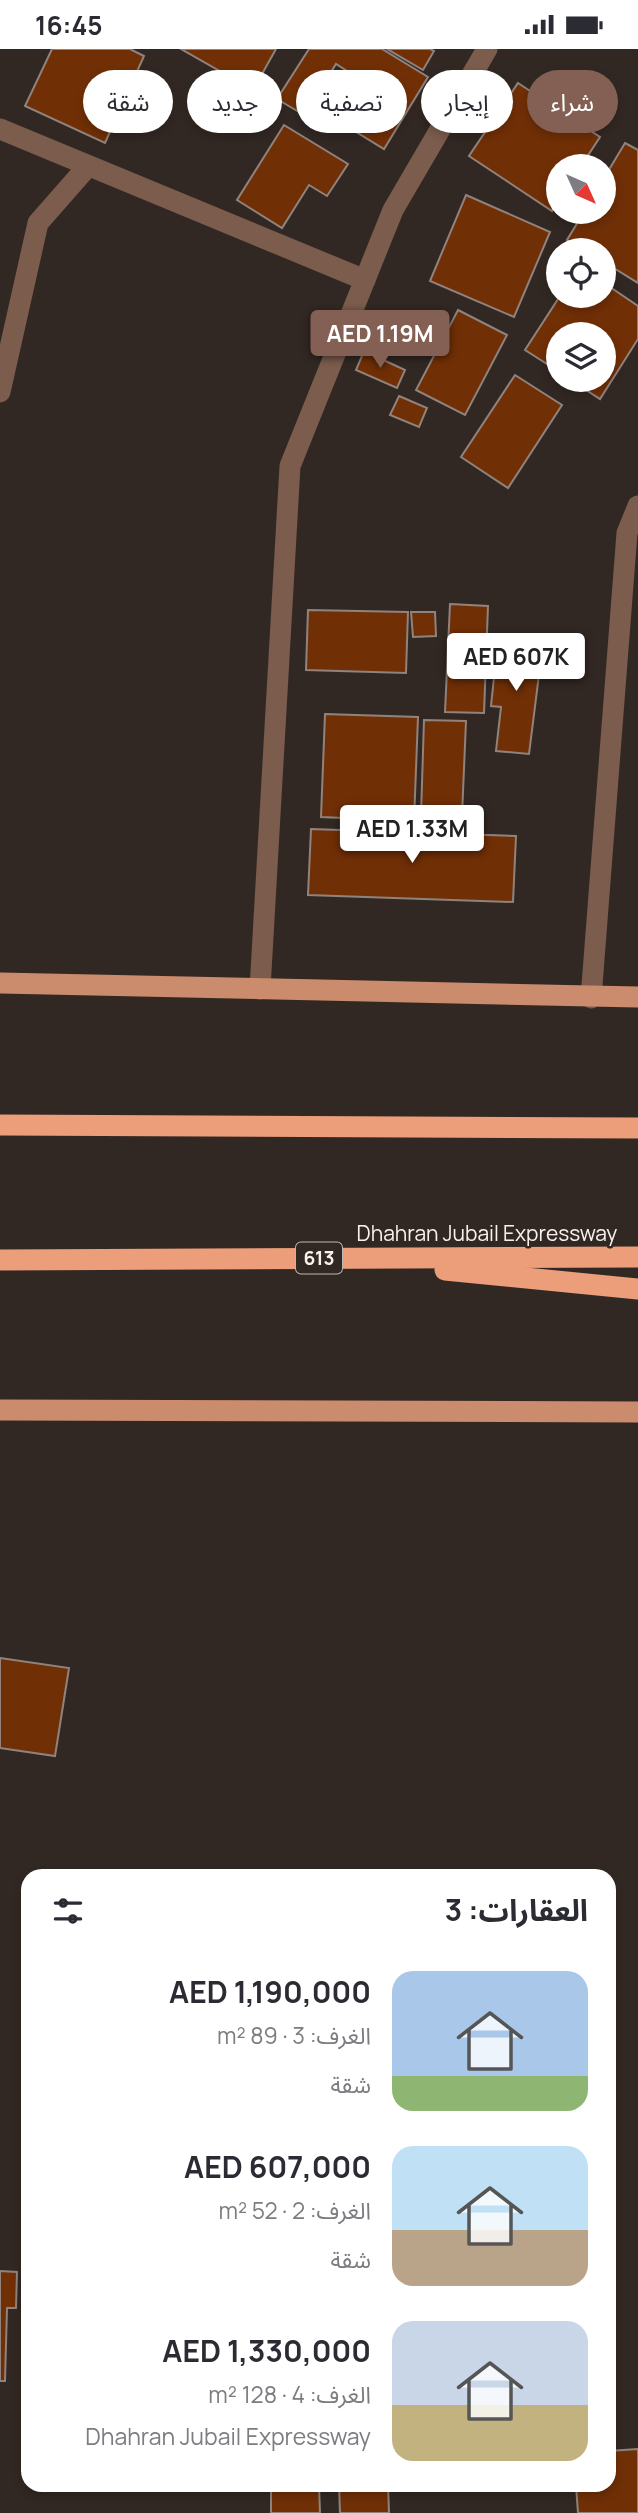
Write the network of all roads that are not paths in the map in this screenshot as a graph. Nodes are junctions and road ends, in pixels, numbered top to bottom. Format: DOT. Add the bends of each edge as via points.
graph roads {
  1 [pos="487,49"];
  2 [pos="0,129"];
  3 [pos="88,166"];
  4 [pos="365,280"];
  5 [pos="0,392"];
  6 [pos="638,506"];
  7 [pos="633,533"];
  8 [pos="0,983"];
  9 [pos="260,989"];
  10 [pos="591,997"];
  11 [pos="638,997"];
  12 [pos="0,1125"];
  13 [pos="638,1128"];
  14 [pos="638,1257"];
  15 [pos="332,1258"];
  16 [pos="0,1260"];
  17 [pos="638,1289"];
  18 [pos="0,1410"];
  19 [pos="638,1412"];
  1 -- 4 [label="street" via="393,211"];
  2 -- 3 [label="street"];
  3 -- 4 [label="street"];
  3 -- 5 [label="street" via="38,223"];
  4 -- 9 [label="street" via="290,466"];
  6 -- 7 [label="street"];
  7 -- 10 [label="street"];
  8 -- 9 [label="main road"];
  9 -- 10 [label="main road"];
  10 -- 11 [label="main road"];
  12 -- 13 [label="highway"];
  14 -- 15 [label="highway, Dhahran Jubail Expressway / 613"];
  15 -- 16 [label="highway, Dhahran Jubail Expressway / 613"];
  15 -- 17 [label="highway"];
  18 -- 19 [label="main road"];
}
